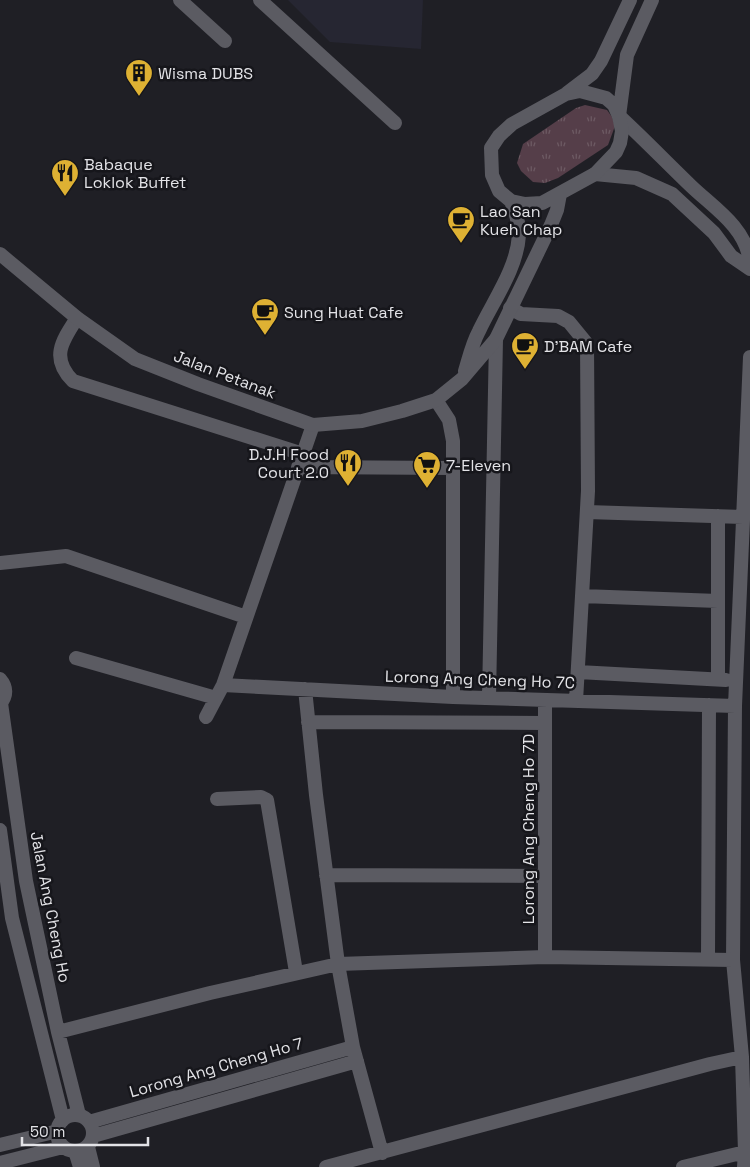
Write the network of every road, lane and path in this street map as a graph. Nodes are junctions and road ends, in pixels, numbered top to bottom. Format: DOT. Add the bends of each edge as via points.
graph roads {
  1 [pos="180,0"];
  2 [pos="630,0"];
  3 [pos="652,0"];
  4 [pos="261,1"];
  5 [pos="226,41"];
  6 [pos="566,94"];
  7 [pos="620,116"];
  8 [pos="395,123"];
  9 [pos="595,174"];
  10 [pos="560,194"];
  11 [pos="511,201"];
  12 [pos="2,259"];
  13 [pos="750,260"];
  14 [pos="750,269"];
  15 [pos="510,308"];
  16 [pos="77,318"];
  17 [pos="496,339"];
  18 [pos="750,357"];
  19 [pos="462,379"];
  20 [pos="750,395"];
  21 [pos="436,400"];
  22 [pos="313,425"];
  23 [pos="301,461"];
  24 [pos="453,468"];
  25 [pos="587,512"];
  26 [pos="718,516"];
  27 [pos="743,517"];
  28 [pos="0,563"];
  29 [pos="582,596"];
  30 [pos="718,601"];
  31 [pos="246,617"];
  32 [pos="76,658"];
  33 [pos="578,672"];
  34 [pos="0,678"];
  35 [pos="718,679"];
  36 [pos="736,680"];
  37 [pos="223,685"];
  38 [pos="305,689"];
  39 [pos="453,697"];
  40 [pos="216,698"];
  41 [pos="489,698"];
  42 [pos="545,700"];
  43 [pos="576,701"];
  44 [pos="1,704"];
  45 [pos="709,705"];
  46 [pos="735,706"];
  47 [pos="206,717"];
  48 [pos="308,722"];
  49 [pos="545,723"];
  50 [pos="217,799"];
  51 [pos="0,830"];
  52 [pos="326,875"];
  53 [pos="545,876"];
  54 [pos="545,957"];
  55 [pos="708,960"];
  56 [pos="733,960"];
  57 [pos="338,964"];
  58 [pos="296,972"];
  59 [pos="58,1032"];
  60 [pos="353,1047"];
  61 [pos="742,1057"];
  62 [pos="357,1062"];
  63 [pos="84,1119"];
  64 [pos="60,1126"];
  65 [pos="0,1145"];
  66 [pos="80,1145"];
  67 [pos="745,1152"];
  68 [pos="382,1153"];
  69 [pos="0,1163"];
  70 [pos="80,1167"];
  71 [pos="93,1167"];
  72 [pos="326,1167"];
  73 [pos="683,1167"];
  74 [pos="744,1167"];
  1 -- 5 [label="street"];
  2 -- 6 [label="street" via="601,61 592,74"];
  3 -- 7 [label="street" via="626,55"];
  4 -- 8 [label="street"];
  6 -- 7 [label="street" via="580,92 606,98"];
  6 -- 11 [label="street" via="512,124 491,148 492,175 499,191"];
  7 -- 9 [label="street" via="620,143 616,152"];
  7 -- 13 [label="street" via="729,219 748,248"];
  9 -- 10 [label="street"];
  9 -- 14 [label="street" via="636,178 672,194 714,233 732,256"];
  10 -- 11 [label="street" via="542,204"];
  10 -- 15 [label="street, Jalan Petanak" via="551,225"];
  11 -- 19 [label="street" via="519,228 514,257 478,332"];
  12 -- 16 [label="street, Jalan Petanak"];
  15 -- 17 [label="street, Jalan Petanak"];
  15 -- 25 [label="street" via="521,314 558,316 569,322 587,344"];
  16 -- 22 [label="street, Jalan Petanak" via="136,359"];
  16 -- 23 [label="street" via="63,339 60,352 65,373 74,381"];
  17 -- 19 [label="street, Jalan Petanak"];
  17 -- 41 [label="street"];
  18 -- 20 [label="street"];
  19 -- 21 [label="street, Jalan Petanak"];
  20 -- 27 [label="street"];
  21 -- 22 [label="street, Jalan Petanak" via="362,421"];
  21 -- 24 [label="street" via="449,420"];
  22 -- 23 [label="street"];
  23 -- 24 [label="street"];
  23 -- 31 [label="street"];
  24 -- 39 [label="street"];
  25 -- 26 [label="street"];
  25 -- 29 [label="street"];
  26 -- 27 [label="street"];
  26 -- 30 [label="street"];
  27 -- 36 [label="street"];
  28 -- 31 [label="street" via="66,556"];
  29 -- 30 [label="street"];
  29 -- 33 [label="street"];
  30 -- 35 [label="street"];
  31 -- 37 [label="street"];
  32 -- 40 [label="street"];
  33 -- 35 [label="street"];
  33 -- 43 [label="street"];
  34 -- 44 [label="street, Jalan Ang Cheng Ho" via="6,692"];
  35 -- 36 [label="street"];
  36 -- 46 [label="street"];
  37 -- 38 [label="street, Lorong Ang Cheng Ho 7C"];
  37 -- 40 [label="street"];
  38 -- 39 [label="street, Lorong Ang Cheng Ho 7C"];
  38 -- 48 [label="street"];
  39 -- 41 [label="street, Lorong Ang Cheng Ho 7C"];
  40 -- 47 [label="street"];
  41 -- 42 [label="street, Lorong Ang Cheng Ho 7C"];
  42 -- 43 [label="street, Lorong Ang Cheng Ho 7C"];
  42 -- 49 [label="street, Lorong Ang Cheng Ho 7D"];
  43 -- 45 [label="street, Lorong Ang Cheng Ho 7C"];
  44 -- 59 [label="street, Jalan Ang Cheng Ho" via="26,881"];
  45 -- 46 [label="street, Lorong Ang Cheng Ho 7C"];
  45 -- 55 [label="street"];
  46 -- 56 [label="street"];
  48 -- 49 [label="street"];
  48 -- 52 [label="street"];
  49 -- 53 [label="street, Lorong Ang Cheng Ho 7D"];
  50 -- 58 [label="street" via="261,797 267,800"];
  51 -- 64 [label="street" via="12,918"];
  52 -- 53 [label="street"];
  52 -- 57 [label="street"];
  53 -- 54 [label="street, Lorong Ang Cheng Ho 7D"];
  54 -- 55 [label="street"];
  54 -- 57 [label="street"];
  55 -- 56 [label="street"];
  56 -- 61 [label="street"];
  57 -- 58 [label="street"];
  57 -- 60 [label="street"];
  58 -- 59 [label="street"];
  59 -- 63 [label="street, Jalan Ang Cheng Ho"];
  60 -- 62 [label="street"];
  60 -- 63 [label="street, Lorong Ang Cheng Ho 7"];
  61 -- 67 [label="street"];
  61 -- 68 [label="street"];
  62 -- 66 [label="street"];
  62 -- 68 [label="street"];
  63 -- 64 [label="street" via="73,1115"];
  63 -- 66 [label="street" via="92,1126"];
  64 -- 65 [label="street"];
  64 -- 66 [label="street" via="60,1142"];
  66 -- 69 [label="street"];
  66 -- 70 [label="street"];
  66 -- 71 [label="street"];
  67 -- 73 [label="street"];
  67 -- 74 [label="street"];
  68 -- 72 [label="street"];
}
